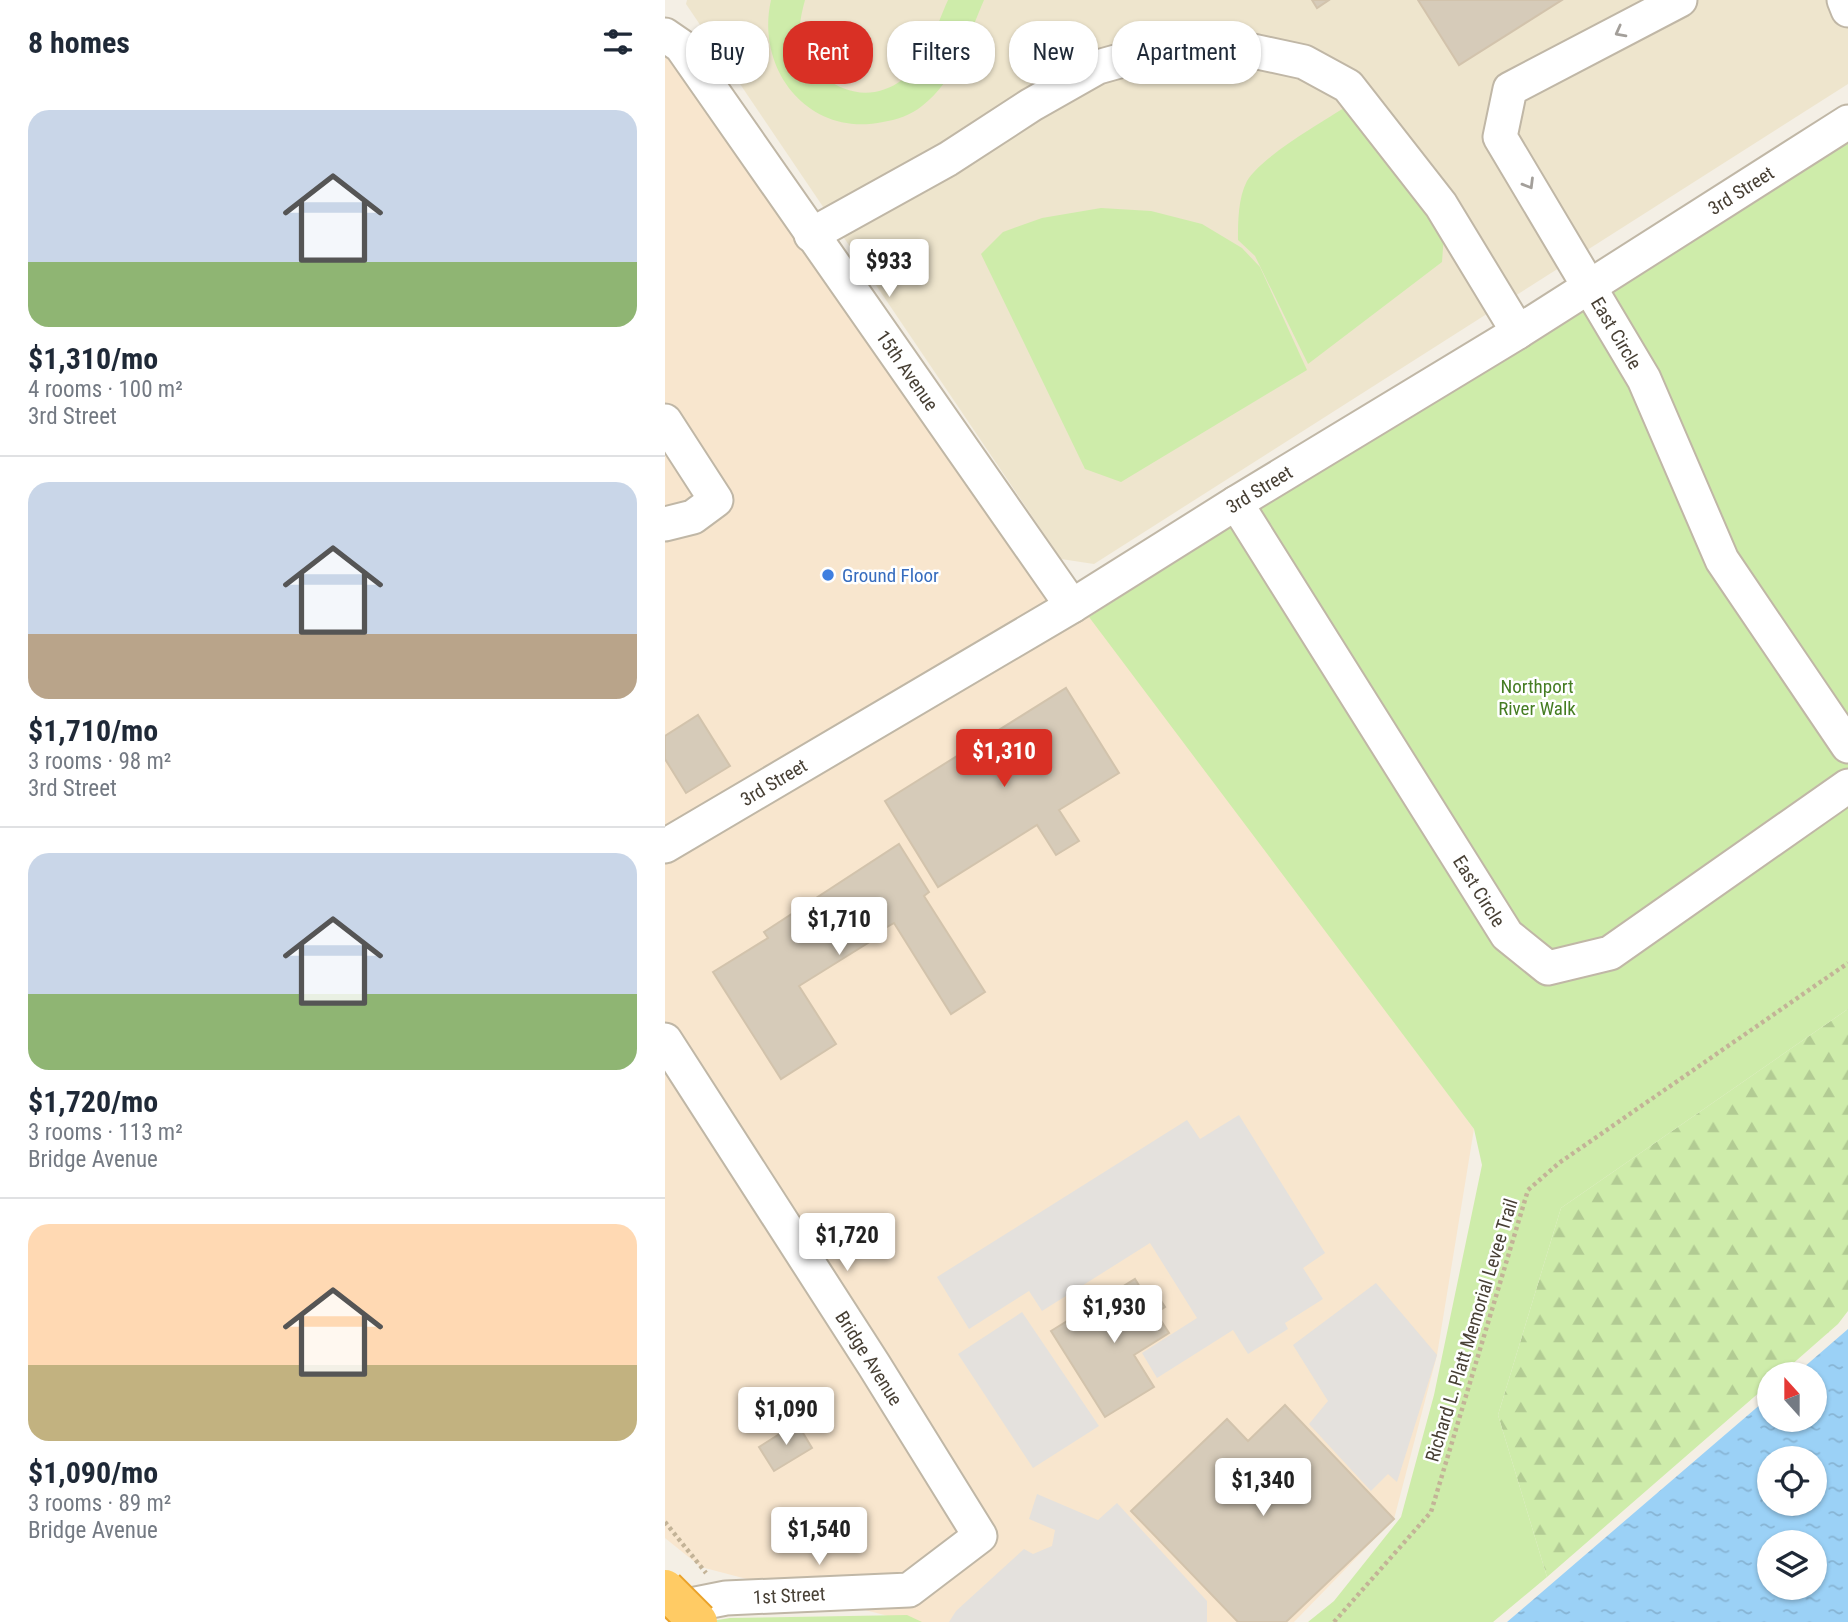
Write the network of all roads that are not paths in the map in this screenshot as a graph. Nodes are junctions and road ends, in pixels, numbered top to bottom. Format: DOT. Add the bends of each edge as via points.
graph roads {
  1 [pos="1680,0"];
  2 [pos="1844,0"];
  3 [pos="1848,10"];
  4 [pos="665,35"];
  5 [pos="1848,122"];
  6 [pos="811,235"];
  7 [pos="1590,286"];
  8 [pos="1518,331"];
  9 [pos="669,435"];
  10 [pos="1236,503"];
  11 [pos="665,524"];
  12 [pos="1072,606"];
  13 [pos="1848,746"];
  14 [pos="1848,786"];
  15 [pos="665,846"];
  16 [pos="665,1040"];
  17 [pos="980,1536"];
  18 [pos="665,1589"];
  19 [pos="665,1610"];
  20 [pos="712,1610"];
  1 -- 7 [label="street, East Circle, one-way" via="1510,89 1500,137"];
  2 -- 3 [label="street"];
  4 -- 6 [label="street, 15th Avenue" via="681,46"];
  5 -- 7 [label="street, 3rd Street"];
  6 -- 8 [label="street" via="1098,68 1155,51 1225,45 1304,62 1348,86 1441,205"];
  6 -- 12 [label="street, 15th Avenue"];
  7 -- 8 [label="street, 3rd Street"];
  7 -- 13 [label="street, East Circle" via="1644,379 1722,561"];
  8 -- 10 [label="street, 3rd Street"];
  9 -- 11 [label="street" via="716,500 693,517"];
  10 -- 12 [label="street, 3rd Street"];
  10 -- 14 [label="street, East Circle" via="1507,935 1548,968 1610,953"];
  12 -- 15 [label="street, 3rd Street"];
  16 -- 17 [label="street, Bridge Avenue"];
  17 -- 20 [label="street, 1st Street" via="909,1590"];
  18 -- 20 [label="highway, bridge"];
  19 -- 20 [label="street, 1st Street"];
}
